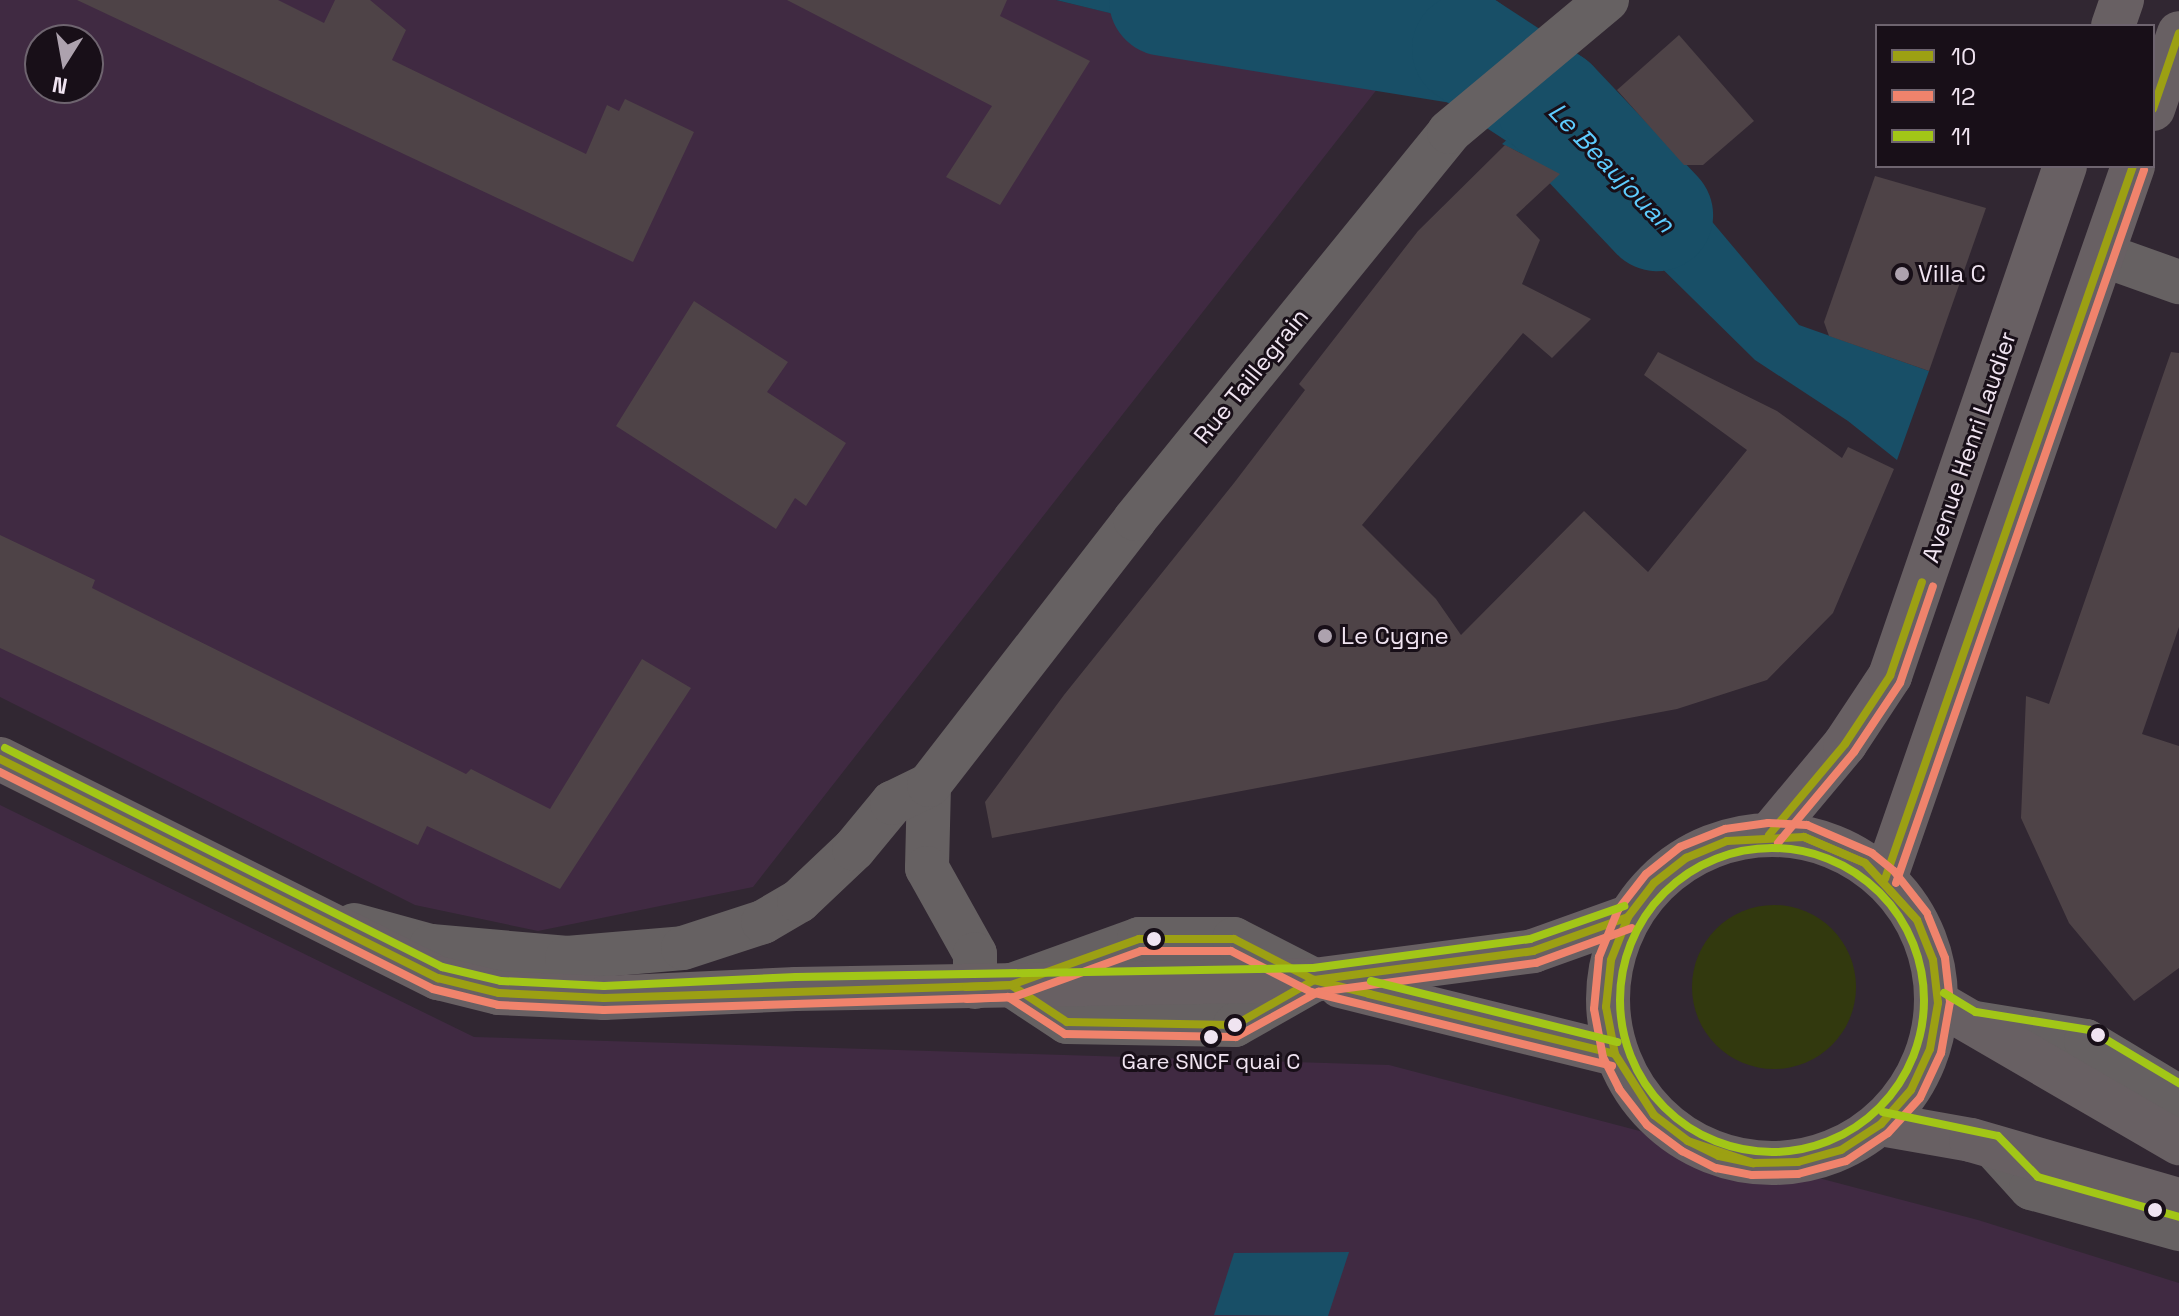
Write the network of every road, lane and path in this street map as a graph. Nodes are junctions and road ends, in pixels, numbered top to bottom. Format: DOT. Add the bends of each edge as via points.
graph roads {
  1 [pos="1607,0"];
  2 [pos="2122,0"];
  3 [pos="2114,24"];
  4 [pos="2179,33"];
  5 [pos="2155,103"];
  6 [pos="2064,168"];
  7 [pos="2132,168"];
  8 [pos="2103,255"];
  9 [pos="2179,282"];
  10 [pos="0,759"];
  11 [pos="929,785"];
  12 [pos="1769,835"];
  13 [pos="1885,879"];
  14 [pos="302,910"];
  15 [pos="1628,917"];
  16 [pos="1314,980"];
  17 [pos="993,986"];
  18 [pos="1955,1013"];
  19 [pos="1615,1054"];
  20 [pos="2179,1097"];
  21 [pos="1881,1124"];
  22 [pos="2179,1143"];
  23 [pos="1994,1147"];
  24 [pos="2179,1200"];
  25 [pos="2179,1229"];
  1 -- 11 [label="street, Rue Taillegrain" via="1429,156 1135,519"];
  2 -- 3 [label="main road"];
  4 -- 5 [label="main road"];
  6 -- 12 [label="main road, Avenue Henri Laudier" via="1890,676 1845,744"];
  7 -- 8 [label="main road"];
  8 -- 9 [label="street"];
  8 -- 13 [label="main road"];
  10 -- 14 [label="main road"];
  11 -- 14 [label="street, Rue Taillegrain" via="892,803 854,849 799,901 763,922 683,948 567,958 431,946"];
  11 -- 17 [label="street" via="927,868"];
  12 -- 13 [label="main road" via="1804,837 1836,847"];
  12 -- 15 [label="main road" via="1727,841 1686,858 1654,883"];
  13 -- 18 [label="main road" via="1917,920"];
  14 -- 17 [label="main road" via="438,978 499,993 604,998"];
  15 -- 16 [label="main road" via="1533,951"];
  15 -- 19 [label="main road" via="1611,960 1608,992"];
  16 -- 17 [label="main road"];
  16 -- 19 [label="main road"];
  18 -- 20 [label="street" via="2086,1041"];
  18 -- 21 [label="main road" via="1911,1090"];
  18 -- 22 [label="main road"];
  19 -- 21 [label="main road" via="1654,1115 1719,1156 1753,1163 1798,1162 1841,1150"];
  21 -- 23 [label="main road"];
  23 -- 24 [label="main road"];
  23 -- 25 [label="street" via="2031,1188"];
}
